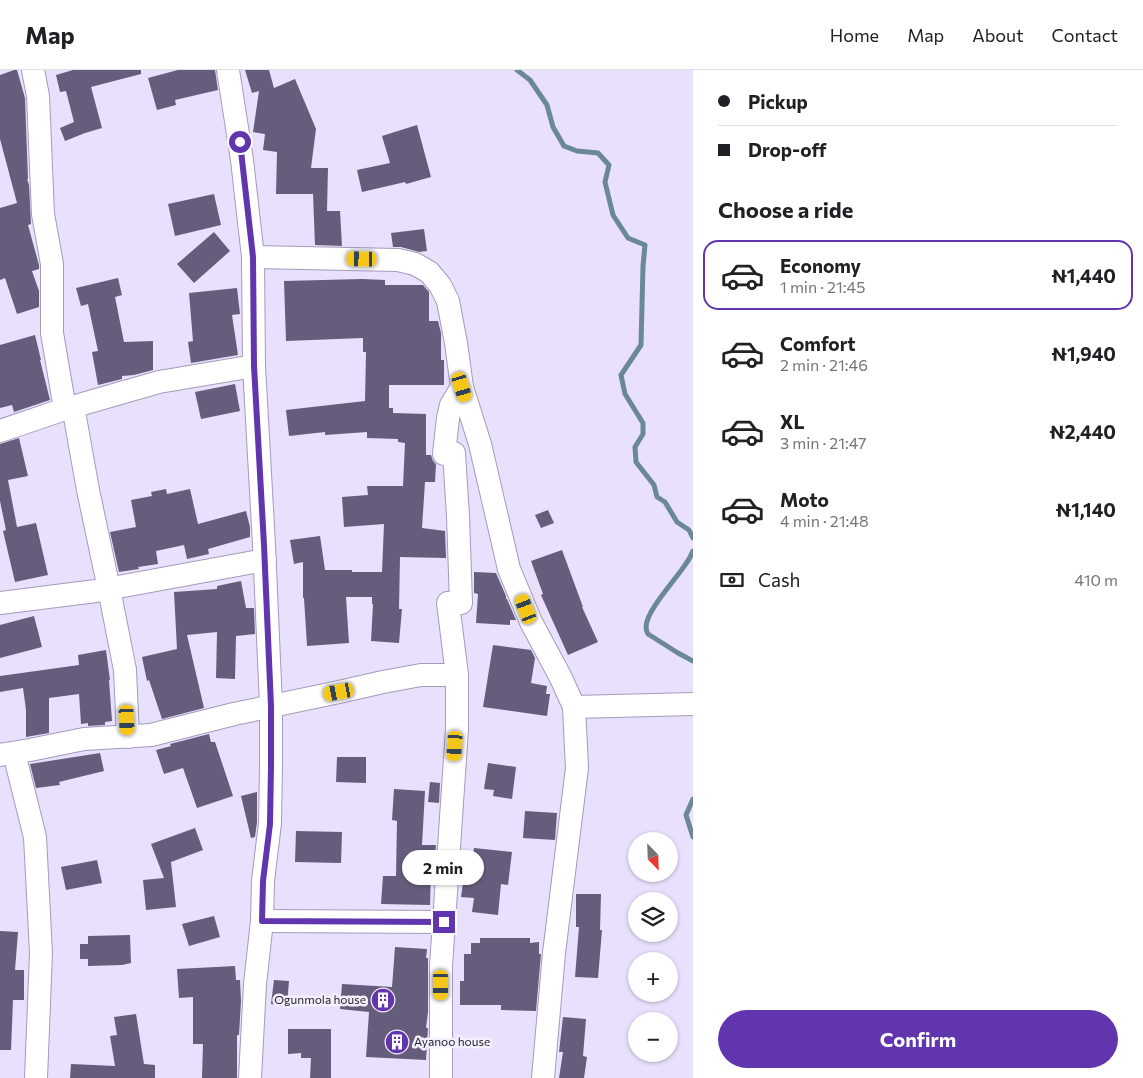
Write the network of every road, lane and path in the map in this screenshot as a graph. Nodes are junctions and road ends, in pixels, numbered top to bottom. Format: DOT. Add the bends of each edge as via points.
graph roads {
  1 [pos="34,70"];
  2 [pos="228,70"];
  3 [pos="253,257"];
  4 [pos="254,366"];
  5 [pos="462,387"];
  6 [pos="69,408"];
  7 [pos="0,430"];
  8 [pos="265,560"];
  9 [pos="109,588"];
  10 [pos="0,603"];
  11 [pos="457,674"];
  12 [pos="693,704"];
  13 [pos="271,706"];
  14 [pos="574,707"];
  15 [pos="128,737"];
  16 [pos="7,754"];
  17 [pos="262,921"];
  18 [pos="444,922"];
  19 [pos="36,1078"];
  20 [pos="250,1078"];
  21 [pos="441,1078"];
  22 [pos="543,1078"];
  1 -- 6 [label="street" via="43,214 52,264 52,333"];
  2 -- 3 [label="street"];
  3 -- 4 [label="street"];
  3 -- 5 [label="street" via="398,260 429,272 448,301"];
  4 -- 6 [label="street" via="159,382"];
  4 -- 8 [label="street"];
  5 -- 11 [label="street" via="448,418 444,454 454,453 458,516 461,603 448,603"];
  5 -- 14 [label="street" via="480,444 509,569 531,622"];
  6 -- 7 [label="street"];
  6 -- 9 [label="street"];
  8 -- 9 [label="street"];
  8 -- 13 [label="street"];
  9 -- 10 [label="street"];
  9 -- 15 [label="street" via="125,670"];
  11 -- 13 [label="street" via="421,675"];
  11 -- 18 [label="street" via="457,729"];
  12 -- 14 [label="street"];
  13 -- 15 [label="street" via="151,735"];
  13 -- 17 [label="street" via="270,824"];
  14 -- 22 [label="street" via="577,768 554,953"];
  15 -- 16 [label="street" via="84,739"];
  16 -- 19 [label="street" via="35,837 40,953"];
  17 -- 18 [label="street"];
  17 -- 20 [label="street"];
  18 -- 21 [label="street"];
}
